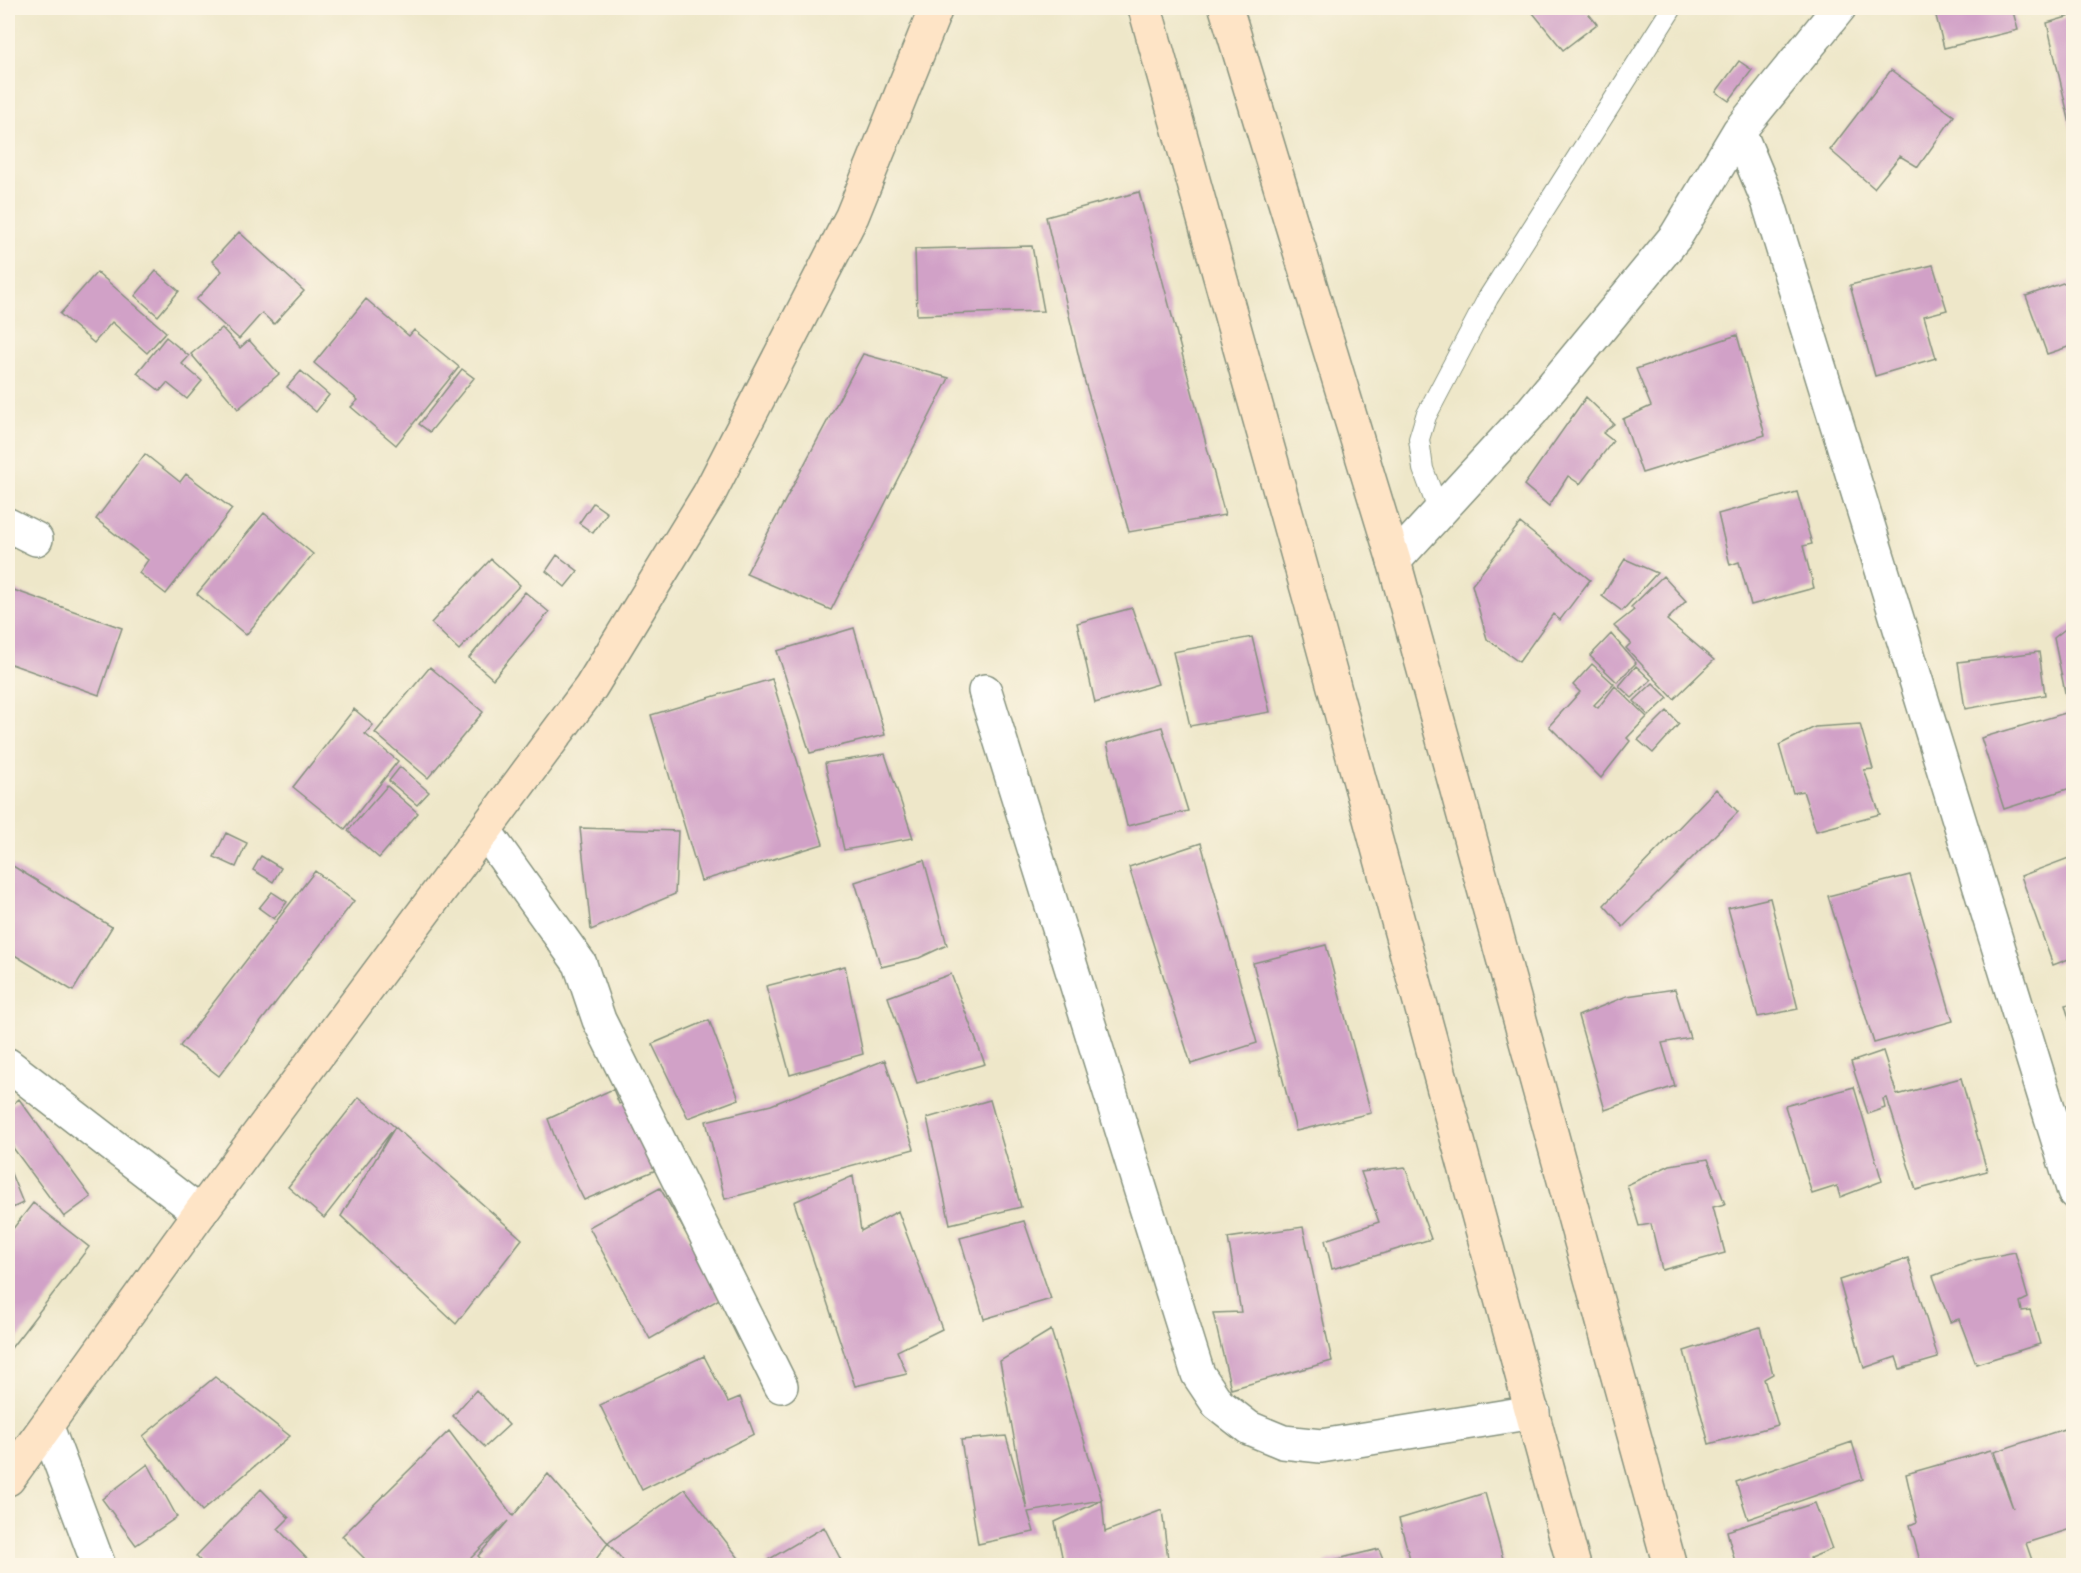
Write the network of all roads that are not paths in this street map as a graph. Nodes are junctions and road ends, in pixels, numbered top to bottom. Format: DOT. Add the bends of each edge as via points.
graph roads {
  1 [pos="936,8"];
  2 [pos="1145,8"];
  3 [pos="1226,8"];
  4 [pos="1672,8"];
  5 [pos="1839,8"];
  6 [pos="1739,131"];
  7 [pos="1439,512"];
  8 [pos="8,525"];
  9 [pos="36,539"];
  10 [pos="1394,561"];
  11 [pos="985,691"];
  12 [pos="485,831"];
  13 [pos="8,1065"];
  14 [pos="2073,1192"];
  15 [pos="201,1213"];
  16 [pos="781,1386"];
  17 [pos="1533,1412"];
  18 [pos="47,1427"];
  19 [pos="8,1479"];
  20 [pos="99,1566"];
  21 [pos="1574,1566"];
  22 [pos="1670,1566"];
  1 -- 12 [label="street" via="852,216 709,494 591,687"];
  2 -- 17 [label="street"];
  3 -- 10 [label="street"];
  4 -- 7 [label="lane" via="1488,298 1426,416 1419,439 1423,470"];
  5 -- 6 [label="street"];
  6 -- 7 [label="street" via="1676,236 1532,411"];
  6 -- 14 [label="street" via="1771,212"];
  7 -- 10 [label="street"];
  8 -- 9 [label="street"];
  10 -- 22 [label="street"];
  11 -- 17 [label="street" via="1198,1374 1218,1404 1249,1428 1283,1443 1321,1446"];
  12 -- 15 [label="street"];
  12 -- 16 [label="street" via="580,964 599,1020"];
  13 -- 15 [label="street"];
  15 -- 18 [label="street"];
  17 -- 21 [label="street"];
  18 -- 19 [label="street"];
  18 -- 20 [label="street"];
}
